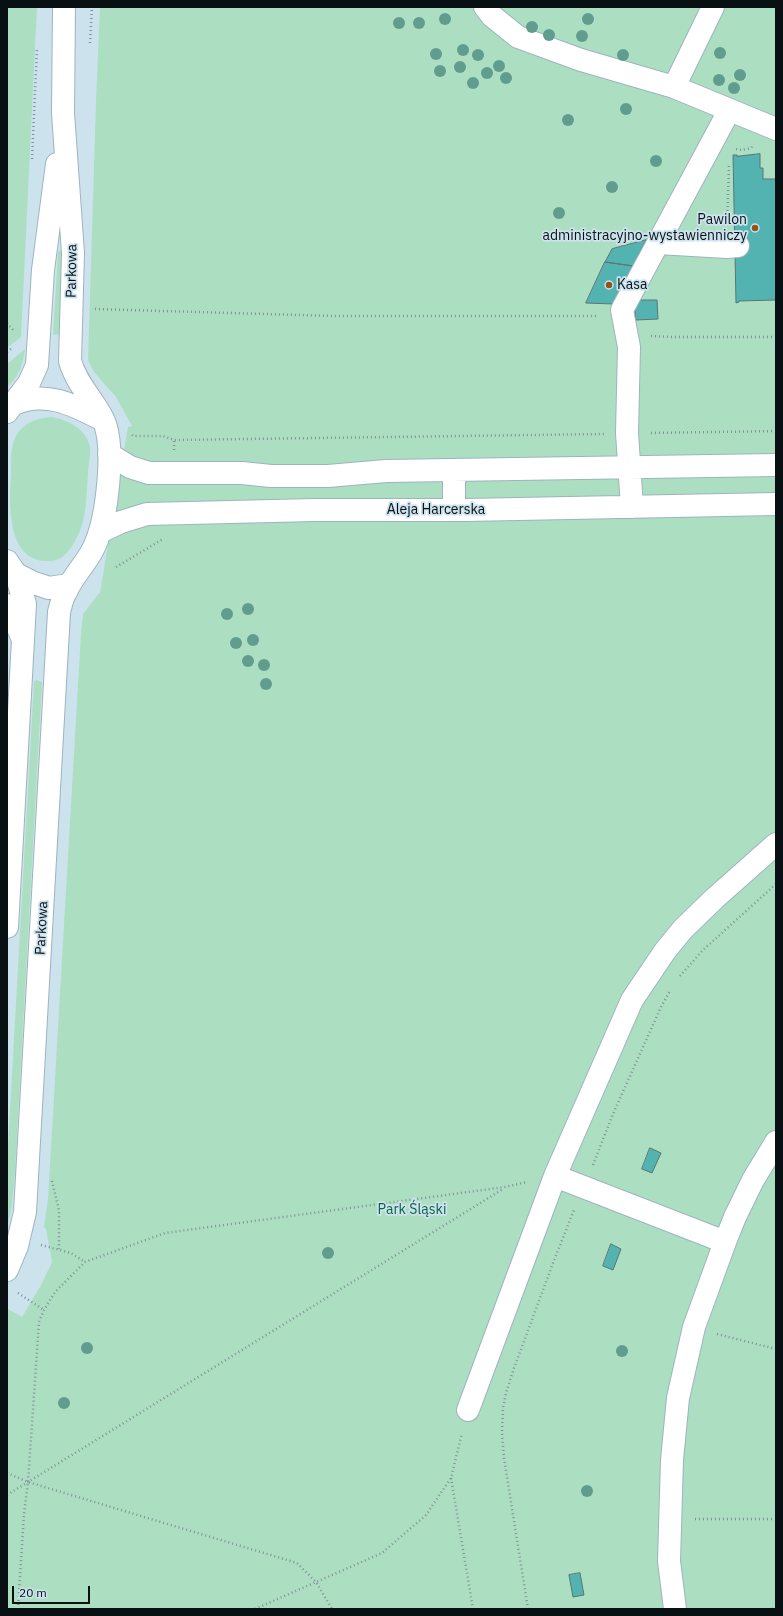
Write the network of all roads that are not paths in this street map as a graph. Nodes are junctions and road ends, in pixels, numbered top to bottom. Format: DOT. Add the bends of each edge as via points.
graph roads {
  1 [pos="64,7"];
  2 [pos="485,7"];
  3 [pos="713,7"];
  4 [pos="674,87"];
  5 [pos="729,111"];
  6 [pos="63,113"];
  7 [pos="770,127"];
  8 [pos="658,243"];
  9 [pos="732,246"];
  10 [pos="9,408"];
  11 [pos="103,420"];
  12 [pos="109,454"];
  13 [pos="776,465"];
  14 [pos="630,468"];
  15 [pos="454,470"];
  16 [pos="776,504"];
  17 [pos="632,507"];
  18 [pos="454,510"];
  19 [pos="100,532"];
  20 [pos="10,568"];
  21 [pos="69,585"];
  22 [pos="7,605"];
  23 [pos="22,638"];
  24 [pos="776,844"];
  25 [pos="7,927"];
  26 [pos="776,1142"];
  27 [pos="555,1176"];
  28 [pos="725,1242"];
  29 [pos="7,1270"];
  30 [pos="468,1410"];
  31 [pos="675,1609"];
  1 -- 6 [label="street, Parkowa"];
  2 -- 4 [label="street" via="518,37 581,60"];
  3 -- 4 [label="street"];
  4 -- 5 [label="street"];
  5 -- 7 [label="street"];
  5 -- 8 [label="street"];
  6 -- 10 [label="street, Parkowa" via="43,270 37,365 28,383"];
  6 -- 11 [label="street, Parkowa" via="73,253 70,361 75,376"];
  8 -- 9 [label="street"];
  8 -- 14 [label="street" via="624,318 629,347 627,433"];
  10 -- 11 [label="street" via="28,399 67,402"];
  11 -- 12 [label="street, Parkowa"];
  12 -- 15 [label="street" via="130,467 149,473 328,476 386,471"];
  12 -- 19 [label="street, Parkowa" via="106,504"];
  13 -- 14 [label="street"];
  14 -- 15 [label="street"];
  14 -- 17 [label="street"];
  15 -- 18 [label="street"];
  16 -- 17 [label="street, Aleja Harcerska"];
  17 -- 18 [label="street, Aleja Harcerska"];
  18 -- 19 [label="street, Aleja Harcerska" via="147,514"];
  19 -- 21 [label="street, Parkowa" via="90,556"];
  20 -- 21 [label="street" via="34,583 49,588"];
  20 -- 23 [label="street" via="25,604"];
  21 -- 29 [label="street, Parkowa" via="59,618 25,1212 17,1246"];
  22 -- 23 [label="street"];
  23 -- 25 [label="street"];
  24 -- 27 [label="street" via="683,929 637,991"];
  26 -- 28 [label="street" via="753,1180"];
  27 -- 28 [label="street"];
  27 -- 30 [label="street"];
  28 -- 31 [label="street" via="694,1327 678,1398 672,1460 669,1561"];
}
